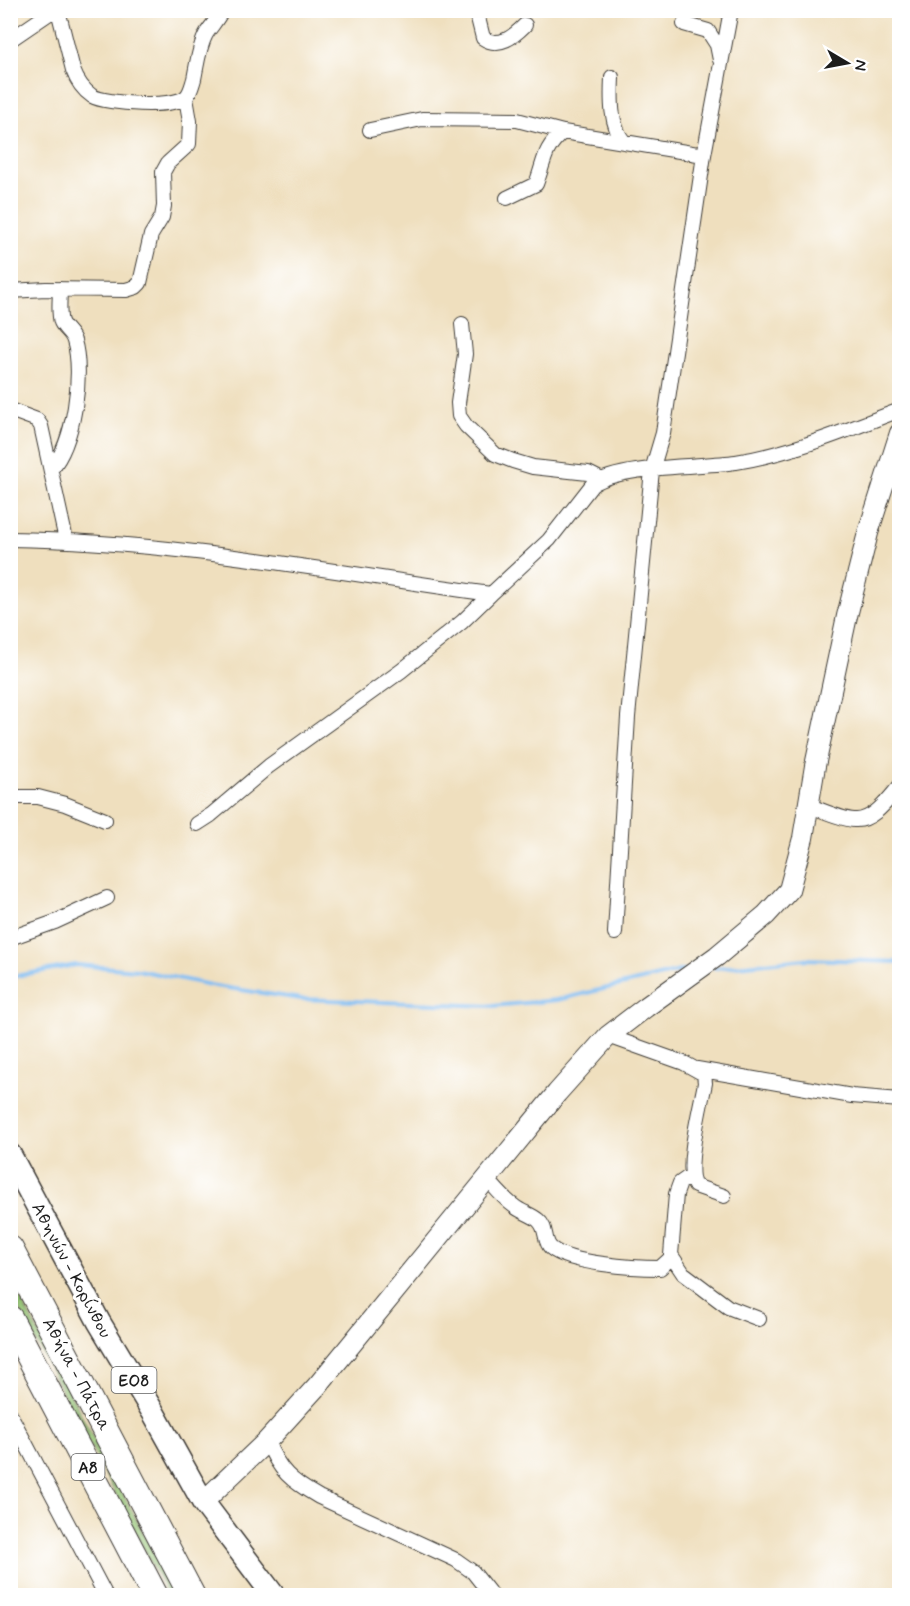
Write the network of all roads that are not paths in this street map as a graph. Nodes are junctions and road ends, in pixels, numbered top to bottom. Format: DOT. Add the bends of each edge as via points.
graph roads {
  1 [pos="56,10"];
  2 [pos="222,10"];
  3 [pos="476,10"];
  4 [pos="731,10"];
  5 [pos="684,24"];
  6 [pos="525,25"];
  7 [pos="10,40"];
  8 [pos="720,68"];
  9 [pos="612,77"];
  10 [pos="186,98"];
  11 [pos="370,130"];
  12 [pos="563,132"];
  13 [pos="624,142"];
  14 [pos="704,155"];
  15 [pos="507,198"];
  16 [pos="60,289"];
  17 [pos="10,291"];
  18 [pos="462,324"];
  19 [pos="10,410"];
  20 [pos="900,410"];
  21 [pos="900,433"];
  22 [pos="51,469"];
  23 [pos="652,470"];
  24 [pos="600,479"];
  25 [pos="10,539"];
  26 [pos="66,540"];
  27 [pos="491,594"];
  28 [pos="900,786"];
  29 [pos="10,797"];
  30 [pos="808,805"];
  31 [pos="105,820"];
  32 [pos="197,824"];
  33 [pos="107,898"];
  34 [pos="615,933"];
  35 [pos="10,938"];
  36 [pos="608,1036"];
  37 [pos="697,1070"];
  38 [pos="900,1100"];
  39 [pos="10,1155"];
  40 [pos="690,1176"];
  41 [pos="488,1180"];
  42 [pos="724,1196"];
  43 [pos="10,1249"];
  44 [pos="672,1257"];
  45 [pos="10,1319"];
  46 [pos="759,1319"];
  47 [pos="10,1414"];
  48 [pos="267,1442"];
  49 [pos="203,1502"];
  50 [pos="106,1596"];
  51 [pos="155,1596"];
  52 [pos="192,1596"];
  53 [pos="274,1596"];
  54 [pos="492,1596"];
  1 -- 7 [label="street"];
  1 -- 10 [label="street" via="76,80 92,96 106,101 152,104"];
  2 -- 10 [label="street" via="202,45"];
  3 -- 6 [label="street" via="487,41 511,38"];
  4 -- 8 [label="street"];
  5 -- 8 [label="street" via="708,31 717,45"];
  8 -- 14 [label="street"];
  9 -- 13 [label="street" via="614,118"];
  10 -- 16 [label="street" via="189,144 163,172 162,217 151,235 140,283 126,290"];
  11 -- 12 [label="street" via="422,119 492,119 517,120"];
  12 -- 13 [label="street"];
  12 -- 15 [label="street" via="546,150 536,184"];
  13 -- 14 [label="street"];
  14 -- 23 [label="street" via="663,432"];
  16 -- 17 [label="street"];
  16 -- 22 [label="street" via="61,322 74,339 78,372 65,445"];
  18 -- 24 [label="street" via="465,354 458,403 459,416 466,426 495,454 533,467 588,473"];
  19 -- 22 [label="street" via="37,420"];
  20 -- 23 [label="street" via="791,449 737,461"];
  21 -- 30 [label="street" via="847,616"];
  22 -- 26 [label="street"];
  23 -- 24 [label="street"];
  23 -- 34 [label="street" via="628,717"];
  24 -- 27 [label="street" via="549,540"];
  25 -- 26 [label="street"];
  26 -- 27 [label="street" via="243,557"];
  27 -- 32 [label="street" via="401,671 269,765"];
  28 -- 30 [label="street" via="876,812 855,820"];
  29 -- 31 [label="street" via="39,797"];
  30 -- 36 [label="street" via="789,890 717,956"];
  33 -- 35 [label="street"];
  36 -- 37 [label="street"];
  36 -- 41 [label="street" via="564,1084"];
  37 -- 38 [label="street" via="852,1096"];
  37 -- 40 [label="street" via="704,1074 705,1083"];
  39 -- 49 [label="main road, Αθηνών - Κορίνθου / ΕΟ8" via="99,1322"];
  40 -- 42 [label="street" via="695,1186"];
  40 -- 44 [label="street" via="680,1183 676,1194"];
  41 -- 44 [label="street" via="514,1207 540,1221 554,1251 627,1268 660,1268"];
  41 -- 48 [label="street" via="341,1359"];
  43 -- 52 [label="highway, Αθήνα - Πάτρα / Α8"];
  44 -- 46 [label="street" via="683,1273 728,1307"];
  45 -- 51 [label="highway, Αθήνα - Πάτρα / Α8"];
  47 -- 50 [label="street"];
  48 -- 49 [label="street"];
  48 -- 54 [label="street" via="278,1466 302,1487 456,1560 473,1572"];
  49 -- 53 [label="main road, Αθηνών - Κορίνθου / ΕΟ8"];
}
